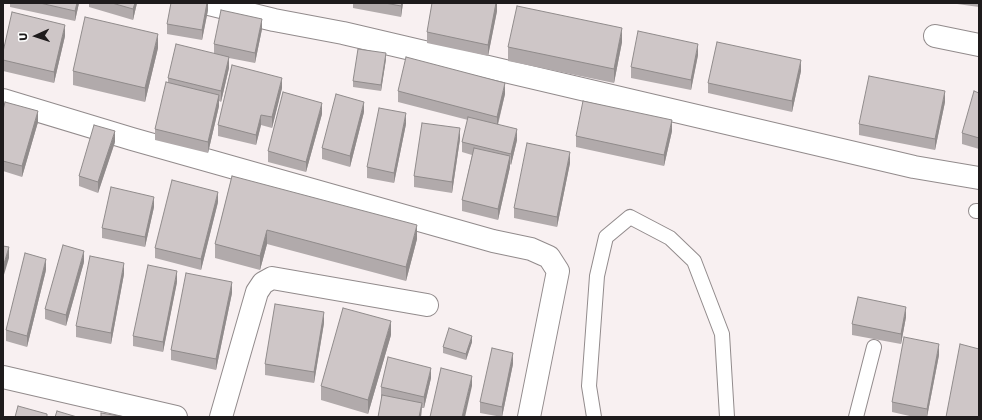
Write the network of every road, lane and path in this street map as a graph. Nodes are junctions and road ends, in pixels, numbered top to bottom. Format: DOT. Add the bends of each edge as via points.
graph roads {
  1 [pos="205,3"];
  2 [pos="935,36"];
  3 [pos="979,45"];
  4 [pos="3,100"];
  5 [pos="979,178"];
  6 [pos="427,305"];
  7 [pos="874,347"];
  8 [pos="3,377"];
  9 [pos="176,417"];
  10 [pos="221,417"];
  11 [pos="529,417"];
  12 [pos="594,417"];
  13 [pos="727,417"];
  14 [pos="856,417"];
  1 -- 5 [label="street" via="914,167"];
  2 -- 3 [label="street"];
  4 -- 11 [label="street" via="493,241 531,249 548,257 558,271"];
  6 -- 10 [label="street" via="272,278 263,283 257,292"];
  7 -- 14 [label="lane"];
  8 -- 9 [label="street"];
  12 -- 13 [label="lane" via="589,386 597,276 606,237 630,217 670,238 694,261 722,334"];
}
